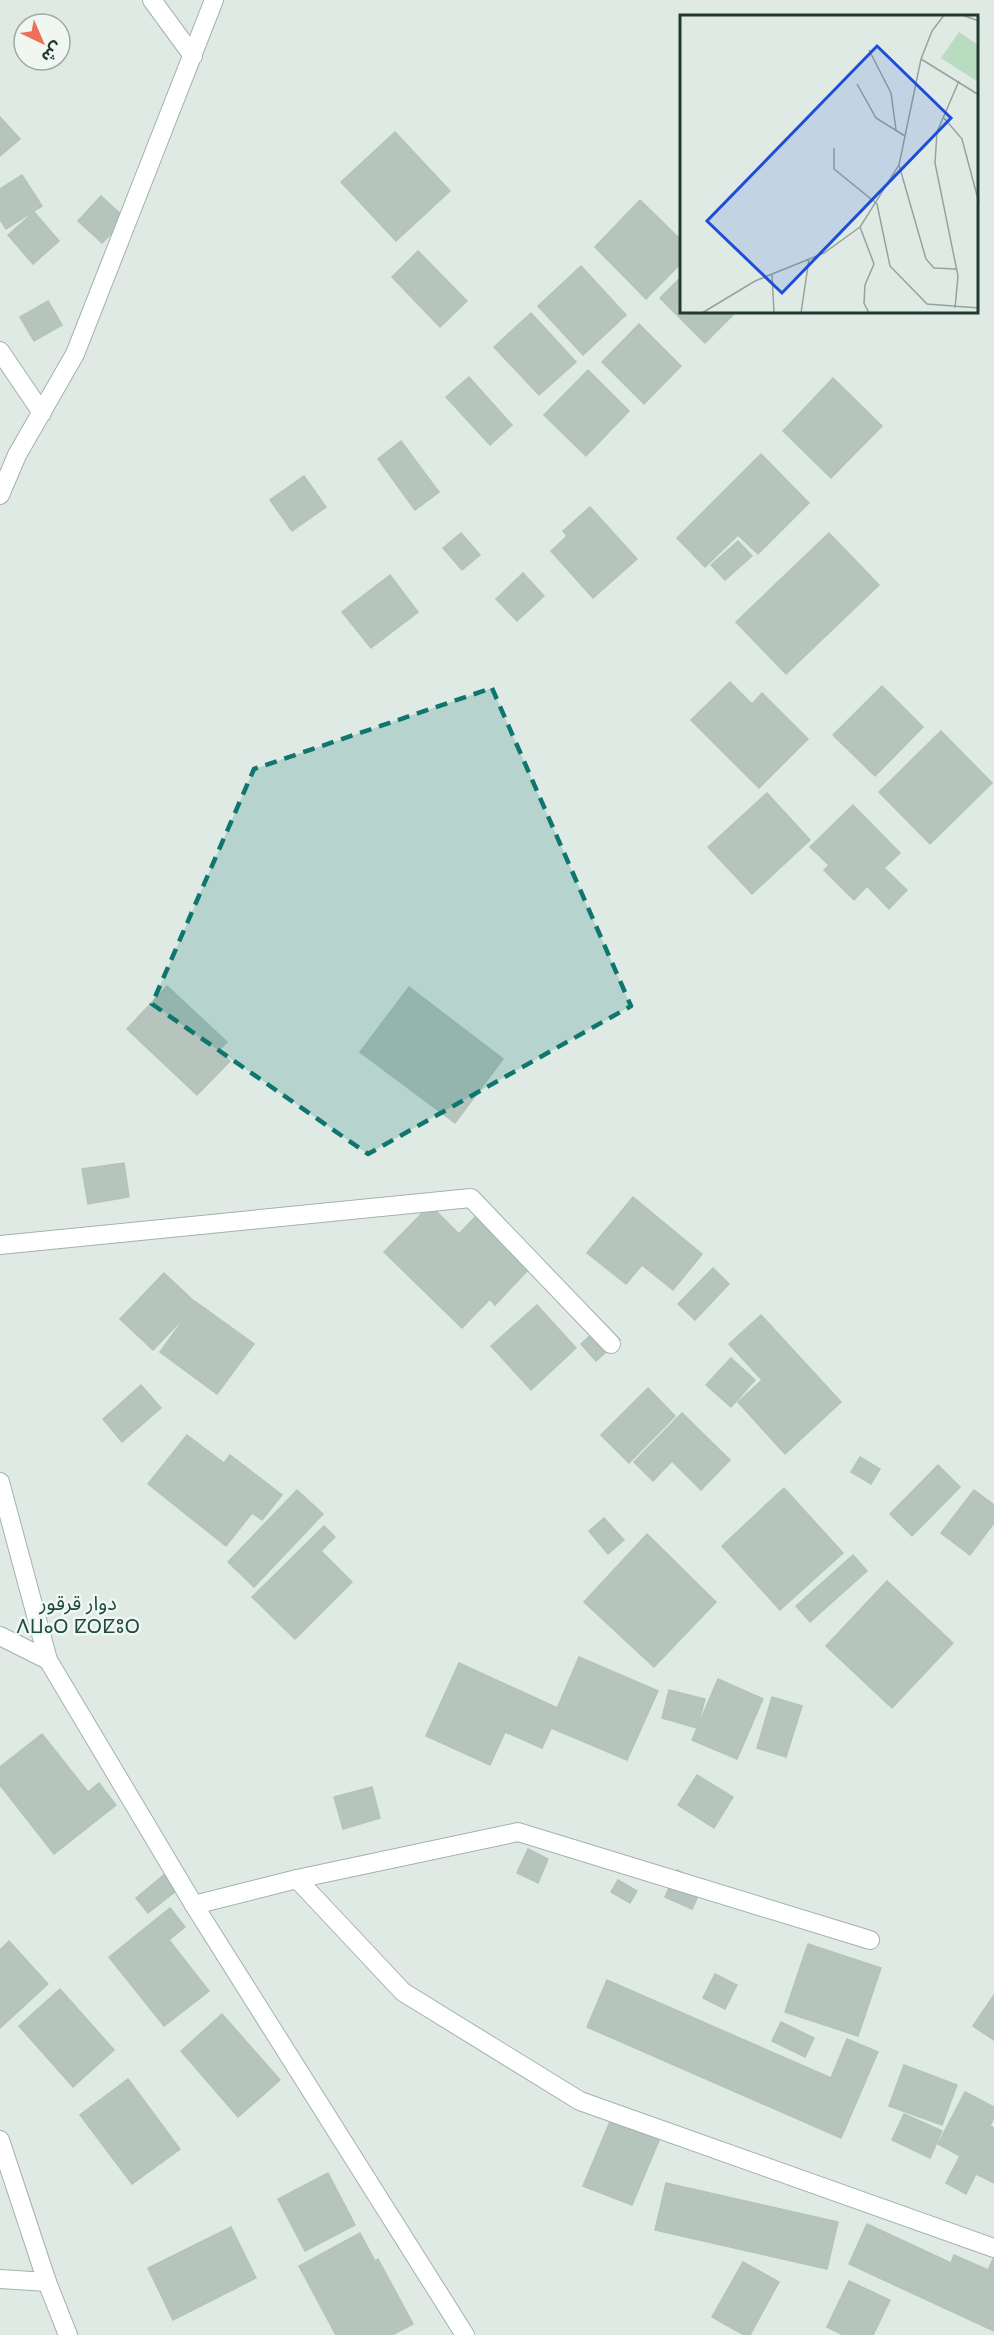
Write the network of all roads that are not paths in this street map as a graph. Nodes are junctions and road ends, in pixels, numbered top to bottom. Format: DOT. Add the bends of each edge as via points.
graph roads {
  1 [pos="152,0"];
  2 [pos="214,0"];
  3 [pos="193,56"];
  4 [pos="0,351"];
  5 [pos="42,413"];
  6 [pos="0,495"];
  7 [pos="0,1245"];
  8 [pos="611,1344"];
  9 [pos="0,1482"];
  10 [pos="0,1636"];
  11 [pos="48,1660"];
  12 [pos="297,1879"];
  13 [pos="194,1905"];
  14 [pos="870,1940"];
  15 [pos="0,2140"];
  16 [pos="994,2248"];
  17 [pos="0,2279"];
  18 [pos="47,2282"];
  19 [pos="68,2335"];
  20 [pos="465,2335"];
  1 -- 3 [label="street"];
  2 -- 3 [label="street"];
  3 -- 5 [label="street" via="75,354"];
  4 -- 5 [label="street"];
  5 -- 6 [label="street"];
  7 -- 8 [label="street" via="471,1198"];
  9 -- 11 [label="street"];
  10 -- 11 [label="street"];
  11 -- 13 [label="street"];
  12 -- 13 [label="street"];
  12 -- 14 [label="street" via="518,1832"];
  12 -- 16 [label="street" via="403,1992 580,2101"];
  13 -- 20 [label="street"];
  15 -- 18 [label="street"];
  17 -- 18 [label="street"];
  18 -- 19 [label="street"];
}
